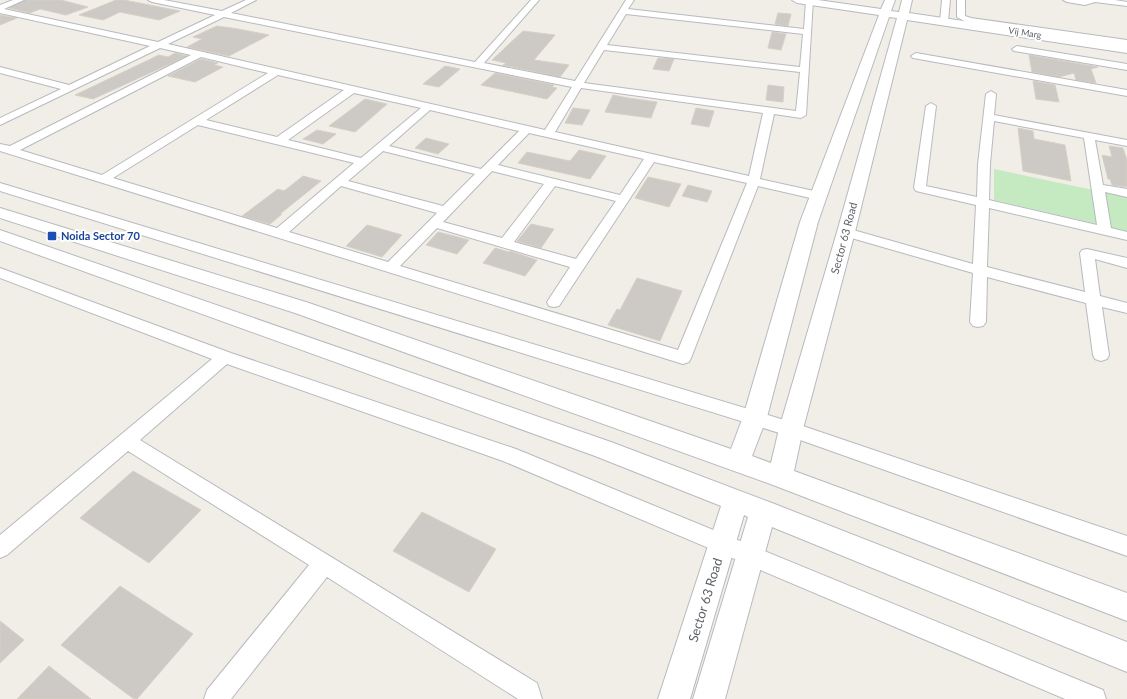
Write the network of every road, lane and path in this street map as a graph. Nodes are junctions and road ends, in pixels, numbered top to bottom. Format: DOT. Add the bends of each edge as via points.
graph roads {
  1 [pos="20,0"];
  2 [pos="152,0"];
  3 [pos="252,0"];
  4 [pos="535,0"];
  5 [pos="630,0"];
  6 [pos="797,0"];
  7 [pos="907,0"];
  8 [pos="946,0"];
  9 [pos="961,0"];
  10 [pos="1067,0"];
  11 [pos="1092,0"];
  12 [pos="1097,0"];
  13 [pos="810,2"];
  14 [pos="1127,4"];
  15 [pos="887,6"];
  16 [pos="0,9"];
  17 [pos="623,11"];
  18 [pos="221,14"];
  19 [pos="903,15"];
  20 [pos="944,21"];
  21 [pos="808,32"];
  22 [pos="1015,32"];
  23 [pos="1127,43"];
  24 [pos="159,45"];
  25 [pos="601,47"];
  26 [pos="1017,49"];
  27 [pos="1127,49"];
  28 [pos="200,54"];
  29 [pos="916,56"];
  30 [pos="477,65"];
  31 [pos="1127,67"];
  32 [pos="0,70"];
  33 [pos="805,70"];
  34 [pos="276,72"];
  35 [pos="1018,74"];
  36 [pos="578,85"];
  37 [pos="70,88"];
  38 [pos="352,89"];
  39 [pos="1127,93"];
  40 [pos="991,94"];
  41 [pos="931,106"];
  42 [pos="428,107"];
  43 [pos="769,111"];
  44 [pos="988,117"];
  45 [pos="197,121"];
  46 [pos="0,122"];
  47 [pos="527,129"];
  48 [pos="548,134"];
  49 [pos="1089,136"];
  50 [pos="279,140"];
  51 [pos="1127,143"];
  52 [pos="380,147"];
  53 [pos="6,148"];
  54 [pos="651,158"];
  55 [pos="363,162"];
  56 [pos="487,170"];
  57 [pos="103,179"];
  58 [pos="754,181"];
  59 [pos="339,182"];
  60 [pos="552,182"];
  61 [pos="0,187"];
  62 [pos="1097,187"];
  63 [pos="1127,193"];
  64 [pos="819,196"];
  65 [pos="623,199"];
  66 [pos="982,203"];
  67 [pos="446,211"];
  68 [pos="0,213"];
  69 [pos="434,223"];
  70 [pos="1104,231"];
  71 [pos="846,232"];
  72 [pos="278,233"];
  73 [pos="0,235"];
  74 [pos="1127,236"];
  75 [pos="505,244"];
  76 [pos="119,250"];
  77 [pos="1127,263"];
  78 [pos="579,266"];
  79 [pos="390,268"];
  80 [pos="95,269"];
  81 [pos="979,270"];
  82 [pos="0,273"];
  83 [pos="1092,299"];
  84 [pos="554,302"];
  85 [pos="293,305"];
  86 [pos="1127,308"];
  87 [pos="978,322"];
  88 [pos="269,331"];
  89 [pos="1101,355"];
  90 [pos="225,356"];
  91 [pos="755,417"];
  92 [pos="791,428"];
  93 [pos="127,441"];
  94 [pos="738,462"];
  95 [pos="780,476"];
  96 [pos="735,501"];
  97 [pos="763,511"];
  98 [pos="722,544"];
  99 [pos="1127,546"];
  100 [pos="0,548"];
  101 [pos="750,556"];
  102 [pos="324,563"];
  103 [pos="1127,607"];
  104 [pos="1127,657"];
  105 [pos="216,699"];
  106 [pos="530,699"];
  107 [pos="674,699"];
  108 [pos="709,699"];
  109 [pos="1094,699"];
  1 -- 16 [label="street"];
  2 -- 18 [label="street"];
  3 -- 18 [label="street"];
  4 -- 30 [label="street"];
  5 -- 17 [label="street"];
  6 -- 13 [label="street, Vij Marg"];
  7 -- 19 [label="street, Sector 63 Road"];
  8 -- 20 [label="street"];
  9 -- 23 [label="street" via="961,17 969,20"];
  10 -- 11 [label="street" via="1085,3"];
  12 -- 14 [label="street"];
  13 -- 15 [label="street, Vij Marg"];
  13 -- 21 [label="street"];
  15 -- 19 [label="street, Vij Marg"];
  15 -- 64 [label="street"];
  16 -- 24 [label="street"];
  17 -- 21 [label="street"];
  17 -- 25 [label="street"];
  18 -- 24 [label="street"];
  18 -- 30 [label="street"];
  19 -- 20 [label="street, Vij Marg"];
  19 -- 71 [label="street, Sector 63 Road"];
  20 -- 22 [label="street, Vij Marg"];
  21 -- 33 [label="street"];
  22 -- 26 [label="street"];
  22 -- 27 [label="street, Vij Marg"];
  24 -- 28 [label="street"];
  24 -- 37 [label="street"];
  25 -- 33 [label="street"];
  25 -- 36 [label="street"];
  26 -- 31 [label="street"];
  26 -- 35 [label="street"];
  28 -- 34 [label="street"];
  28 -- 53 [label="street"];
  29 -- 35 [label="street"];
  30 -- 36 [label="street"];
  32 -- 37 [label="street"];
  33 -- 43 [label="street" via="801,115"];
  34 -- 38 [label="street"];
  34 -- 45 [label="street"];
  35 -- 39 [label="street"];
  36 -- 43 [label="street"];
  36 -- 48 [label="street"];
  37 -- 46 [label="street"];
  38 -- 42 [label="street"];
  38 -- 50 [label="street"];
  40 -- 44 [label="street"];
  41 -- 66 [label="street" via="920,188"];
  42 -- 47 [label="street"];
  42 -- 52 [label="street"];
  43 -- 58 [label="street"];
  44 -- 49 [label="street"];
  44 -- 66 [label="street"];
  45 -- 50 [label="street"];
  45 -- 57 [label="street"];
  47 -- 48 [label="street"];
  47 -- 56 [label="street"];
  48 -- 54 [label="street"];
  49 -- 51 [label="street"];
  49 -- 62 [label="street"];
  50 -- 55 [label="street"];
  52 -- 55 [label="street"];
  52 -- 56 [label="street"];
  53 -- 57 [label="street"];
  54 -- 58 [label="street"];
  54 -- 65 [label="street"];
  55 -- 59 [label="street"];
  56 -- 60 [label="street"];
  56 -- 67 [label="street"];
  57 -- 72 [label="street"];
  58 -- 64 [label="street"];
  58 -- 79 [label="street" via="683,358"];
  59 -- 67 [label="street"];
  59 -- 72 [label="street"];
  60 -- 65 [label="street"];
  60 -- 75 [label="street"];
  61 -- 91 [label="street"];
  62 -- 63 [label="street"];
  62 -- 70 [label="street"];
  64 -- 91 [label="street" via="809,222"];
  65 -- 78 [label="street"];
  66 -- 70 [label="street"];
  66 -- 81 [label="street"];
  67 -- 69 [label="street"];
  68 -- 76 [label="street"];
  69 -- 75 [label="street"];
  69 -- 79 [label="street"];
  70 -- 74 [label="street"];
  71 -- 81 [label="street"];
  71 -- 92 [label="street, Sector 63 Road"];
  72 -- 79 [label="street"];
  73 -- 80 [label="street"];
  75 -- 78 [label="street"];
  76 -- 80 [label="street"];
  76 -- 85 [label="street"];
  77 -- 83 [label="street" via="1087,253"];
  78 -- 84 [label="street"];
  80 -- 88 [label="street"];
  81 -- 83 [label="street"];
  81 -- 87 [label="street"];
  82 -- 90 [label="street"];
  83 -- 86 [label="street"];
  83 -- 89 [label="street"];
  85 -- 88 [label="street" via="275,320"];
  85 -- 94 [label="street"];
  88 -- 96 [label="street" via="603,449"];
  90 -- 93 [label="street"];
  90 -- 98 [label="street" via="509,455"];
  91 -- 92 [label="street"];
  91 -- 94 [label="street"];
  92 -- 95 [label="street, Sector 63 Road"];
  92 -- 99 [label="street"];
  93 -- 100 [label="street"];
  93 -- 102 [label="street"];
  94 -- 95 [label="street"];
  95 -- 103 [label="street"];
  96 -- 97 [label="street"];
  96 -- 98 [label="street, Sector 63 Road"];
  97 -- 101 [label="street"];
  97 -- 104 [label="street"];
  98 -- 101 [label="street"];
  98 -- 107 [label="street, Sector 63 Road"];
  101 -- 108 [label="street"];
  101 -- 109 [label="street"];
  102 -- 105 [label="street"];
  102 -- 106 [label="street" via="529,691"];
}
